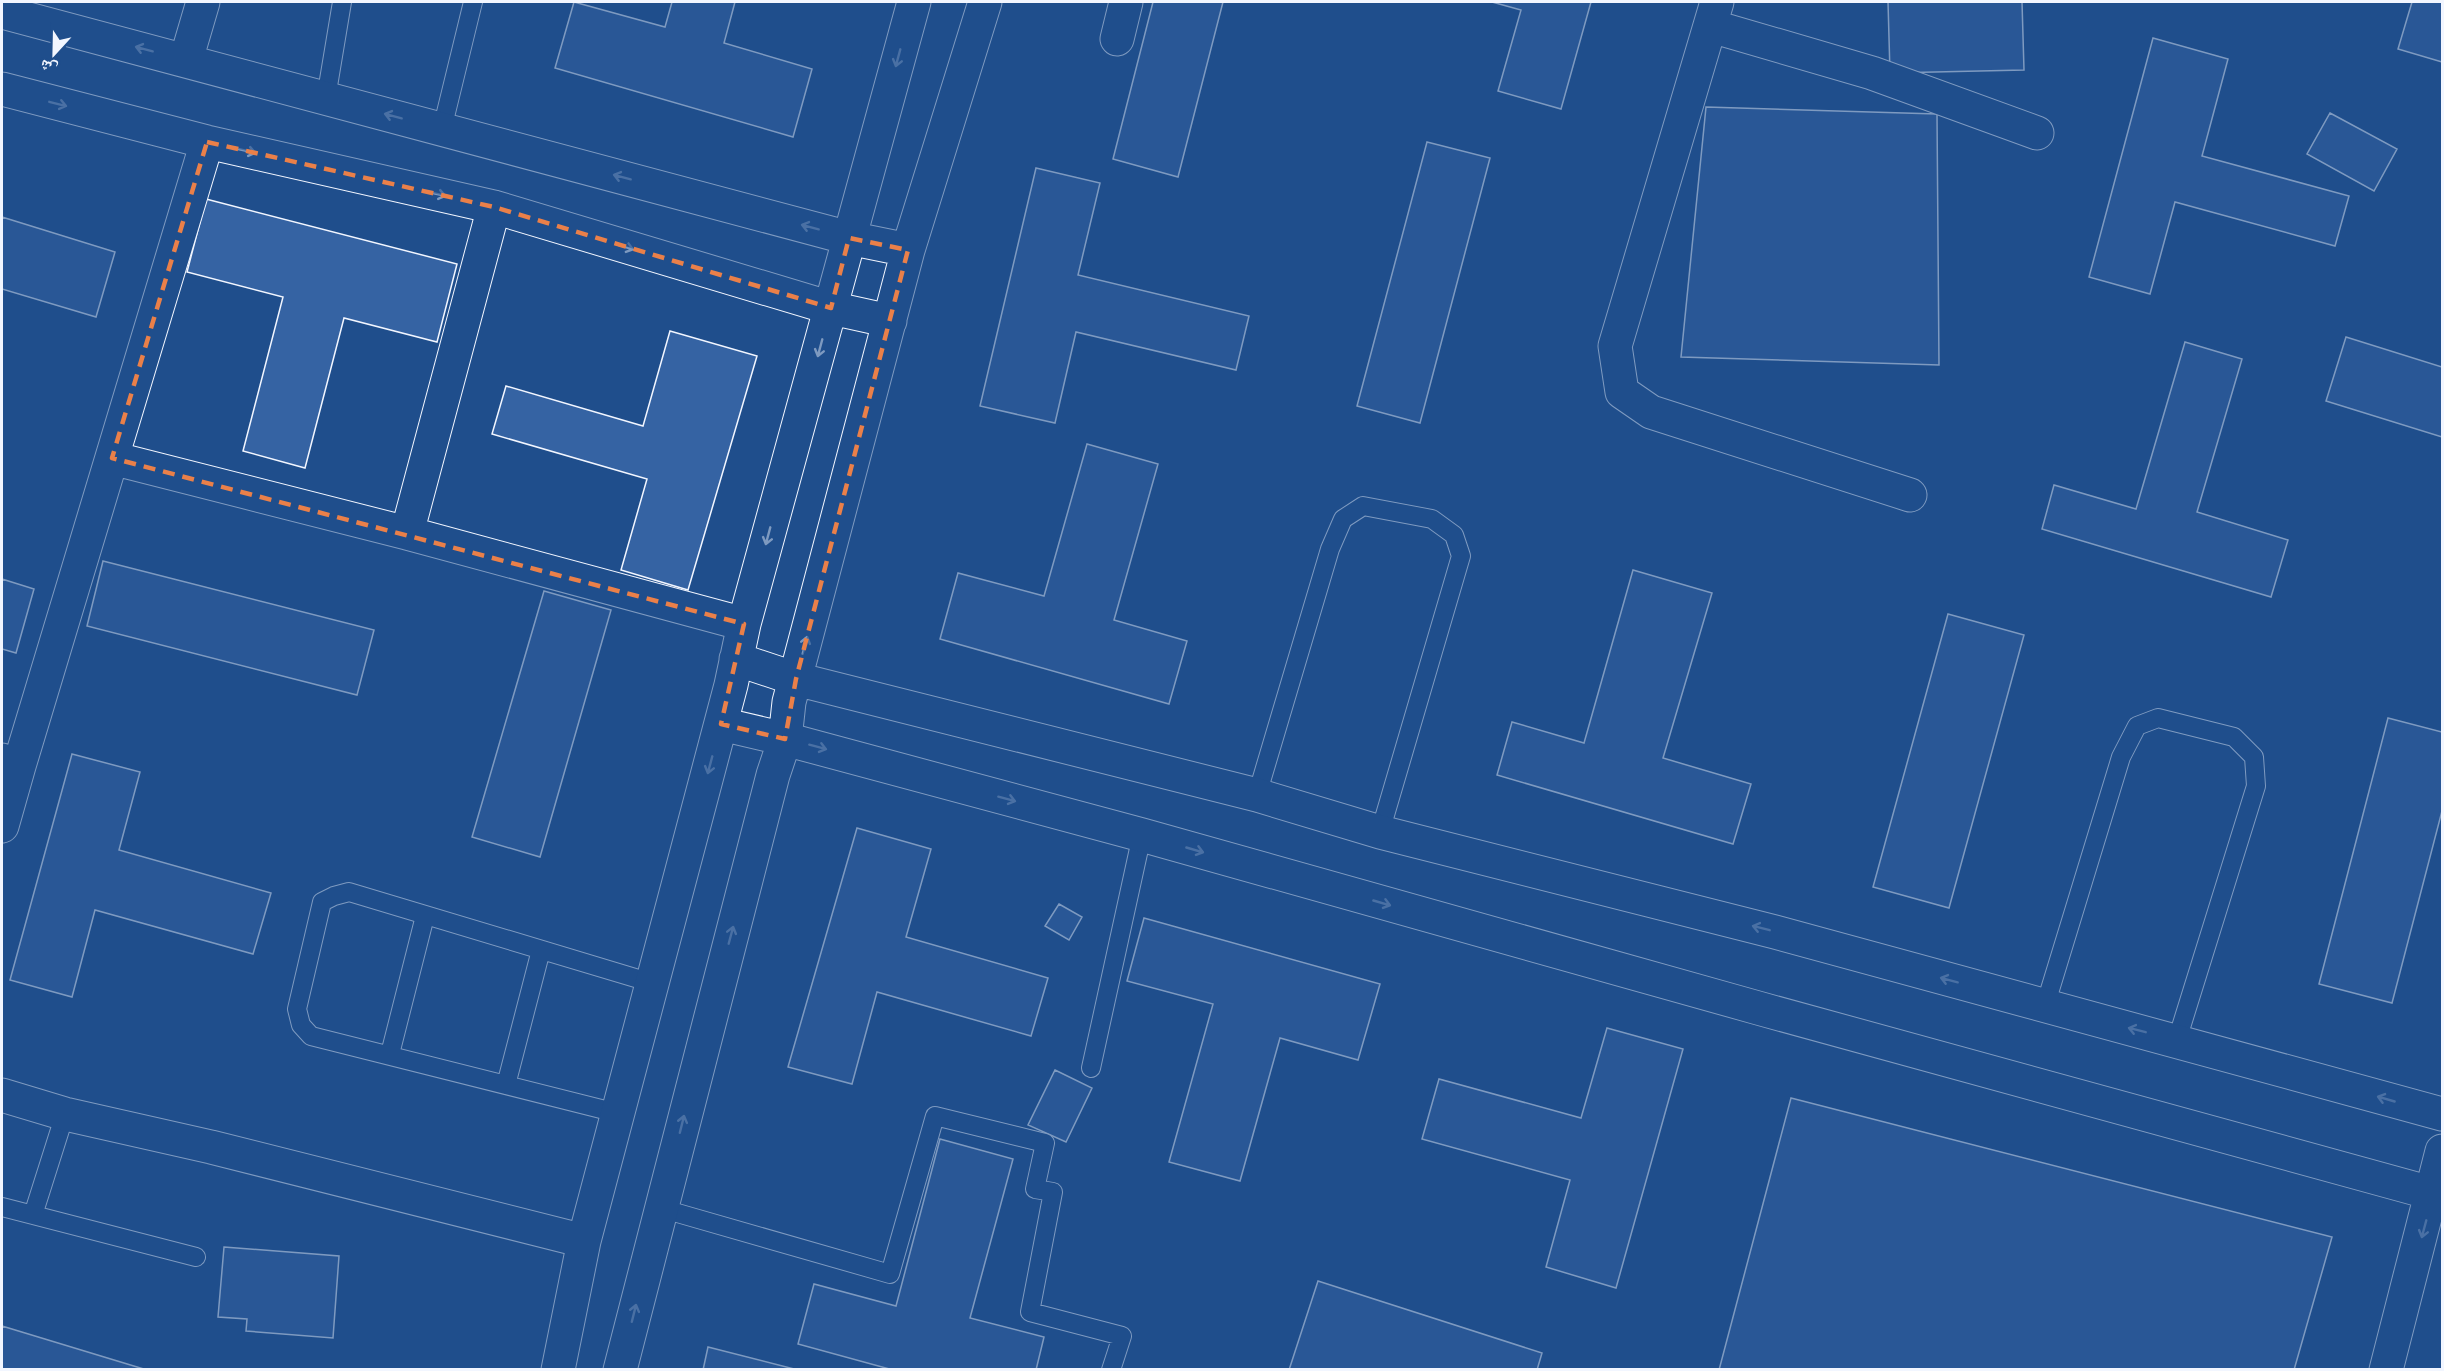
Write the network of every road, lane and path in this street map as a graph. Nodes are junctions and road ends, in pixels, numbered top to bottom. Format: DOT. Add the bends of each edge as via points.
graph roads {
  1 [pos="203,2"];
  2 [pos="342,2"];
  3 [pos="473,2"];
  4 [pos="914,2"];
  5 [pos="985,2"];
  6 [pos="1126,2"];
  7 [pos="2,12"];
  8 [pos="1714,14"];
  9 [pos="1117,39"];
  10 [pos="186,60"];
  11 [pos="2,89"];
  12 [pos="326,98"];
  13 [pos="442,129"];
  14 [pos="2037,133"];
  15 [pos="207,142"];
  16 [pos="494,207"];
  17 [pos="849,238"];
  18 [pos="908,250"];
  19 [pos="831,308"];
  20 [pos="890,321"];
  21 [pos="112,458"];
  22 [pos="1910,495"];
  23 [pos="407,533"];
  24 [pos="744,624"];
  25 [pos="736,659"];
  26 [pos="795,679"];
  27 [pos="721,724"];
  28 [pos="785,739"];
  29 [pos="10,763"];
  30 [pos="1257,795"];
  31 [pos="2,826"];
  32 [pos="1380,832"];
  33 [pos="1142,835"];
  34 [pos="425,916"];
  35 [pos="541,950"];
  36 [pos="652,983"];
  37 [pos="2045,1006"];
  38 [pos="2177,1040"];
  39 [pos="390,1054"];
  40 [pos="1091,1068"];
  41 [pos="507,1084"];
  42 [pos="2,1095"];
  43 [pos="618,1113"];
  44 [pos="65,1114"];
  45 [pos="2442,1114"];
  46 [pos="2442,1151"];
  47 [pos="2438,1195"];
  48 [pos="2,1207"];
  49 [pos="660,1208"];
  50 [pos="33,1215"];
  51 [pos="584,1241"];
  52 [pos="196,1257"];
  53 [pos="558,1370"];
  54 [pos="620,1370"];
  55 [pos="1111,1370"];
  56 [pos="2386,1370"];
  1 -- 10 [label="street"];
  2 -- 12 [label="lane"];
  3 -- 13 [label="lane"];
  4 -- 17 [label="street, one-way"];
  5 -- 18 [label="street"];
  6 -- 9 [label="street"];
  10 -- 7 [label="street, one-way"];
  8 -- 14 [label="street"];
  8 -- 22 [label="street" via="1615,346 1622,392 1651,412"];
  10 -- 12 [label="street"];
  11 -- 15 [label="street, one-way"];
  13 -- 12 [label="street, one-way"];
  17 -- 13 [label="street, one-way"];
  15 -- 16 [label="street, one-way"];
  15 -- 21 [label="street"];
  16 -- 19 [label="street, one-way"];
  16 -- 23 [label="street"];
  17 -- 18 [label="street"];
  17 -- 19 [label="street"];
  18 -- 20 [label="street"];
  19 -- 20 [label="street"];
  19 -- 24 [label="street, one-way"];
  26 -- 20 [label="street, one-way"];
  21 -- 23 [label="street"];
  21 -- 29 [label="street"];
  23 -- 24 [label="street"];
  24 -- 25 [label="street"];
  25 -- 26 [label="street"];
  25 -- 27 [label="street"];
  26 -- 28 [label="street"];
  26 -- 30 [label="street"];
  27 -- 28 [label="street"];
  27 -- 36 [label="street, one-way"];
  28 -- 33 [label="street, one-way"];
  49 -- 28 [label="street, one-way" via="772,776"];
  29 -- 31 [label="street"];
  30 -- 32 [label="street"];
  30 -- 32 [label="lane" via="1330,549 1343,519 1363,506 1432,519 1454,535 1461,556"];
  37 -- 32 [label="street, one-way" via="1775,932"];
  33 -- 40 [label="lane"];
  33 -- 47 [label="street, one-way"];
  34 -- 35 [label="lane"];
  34 -- 39 [label="lane"];
  34 -- 39 [label="lane" via="349,892 322,902 297,1009 301,1025 311,1036"];
  35 -- 36 [label="lane"];
  35 -- 41 [label="lane"];
  36 -- 43 [label="street"];
  38 -- 37 [label="street, one-way"];
  37 -- 38 [label="lane" via="2121,757 2137,726 2158,718 2234,737 2254,757 2256,786"];
  45 -- 38 [label="street, one-way"];
  39 -- 41 [label="lane"];
  41 -- 43 [label="lane"];
  42 -- 44 [label="street"];
  43 -- 51 [label="street"];
  44 -- 50 [label="lane"];
  44 -- 51 [label="street"];
  46 -- 47 [label="street"];
  47 -- 56 [label="street, one-way"];
  48 -- 50 [label="lane"];
  54 -- 49 [label="street, one-way"];
  49 -- 55 [label="lane" via="890,1274 935,1116 1045,1143 1035,1189 1053,1192 1030,1312 1122,1336"];
  50 -- 52 [label="lane"];
  51 -- 53 [label="street"];
}
